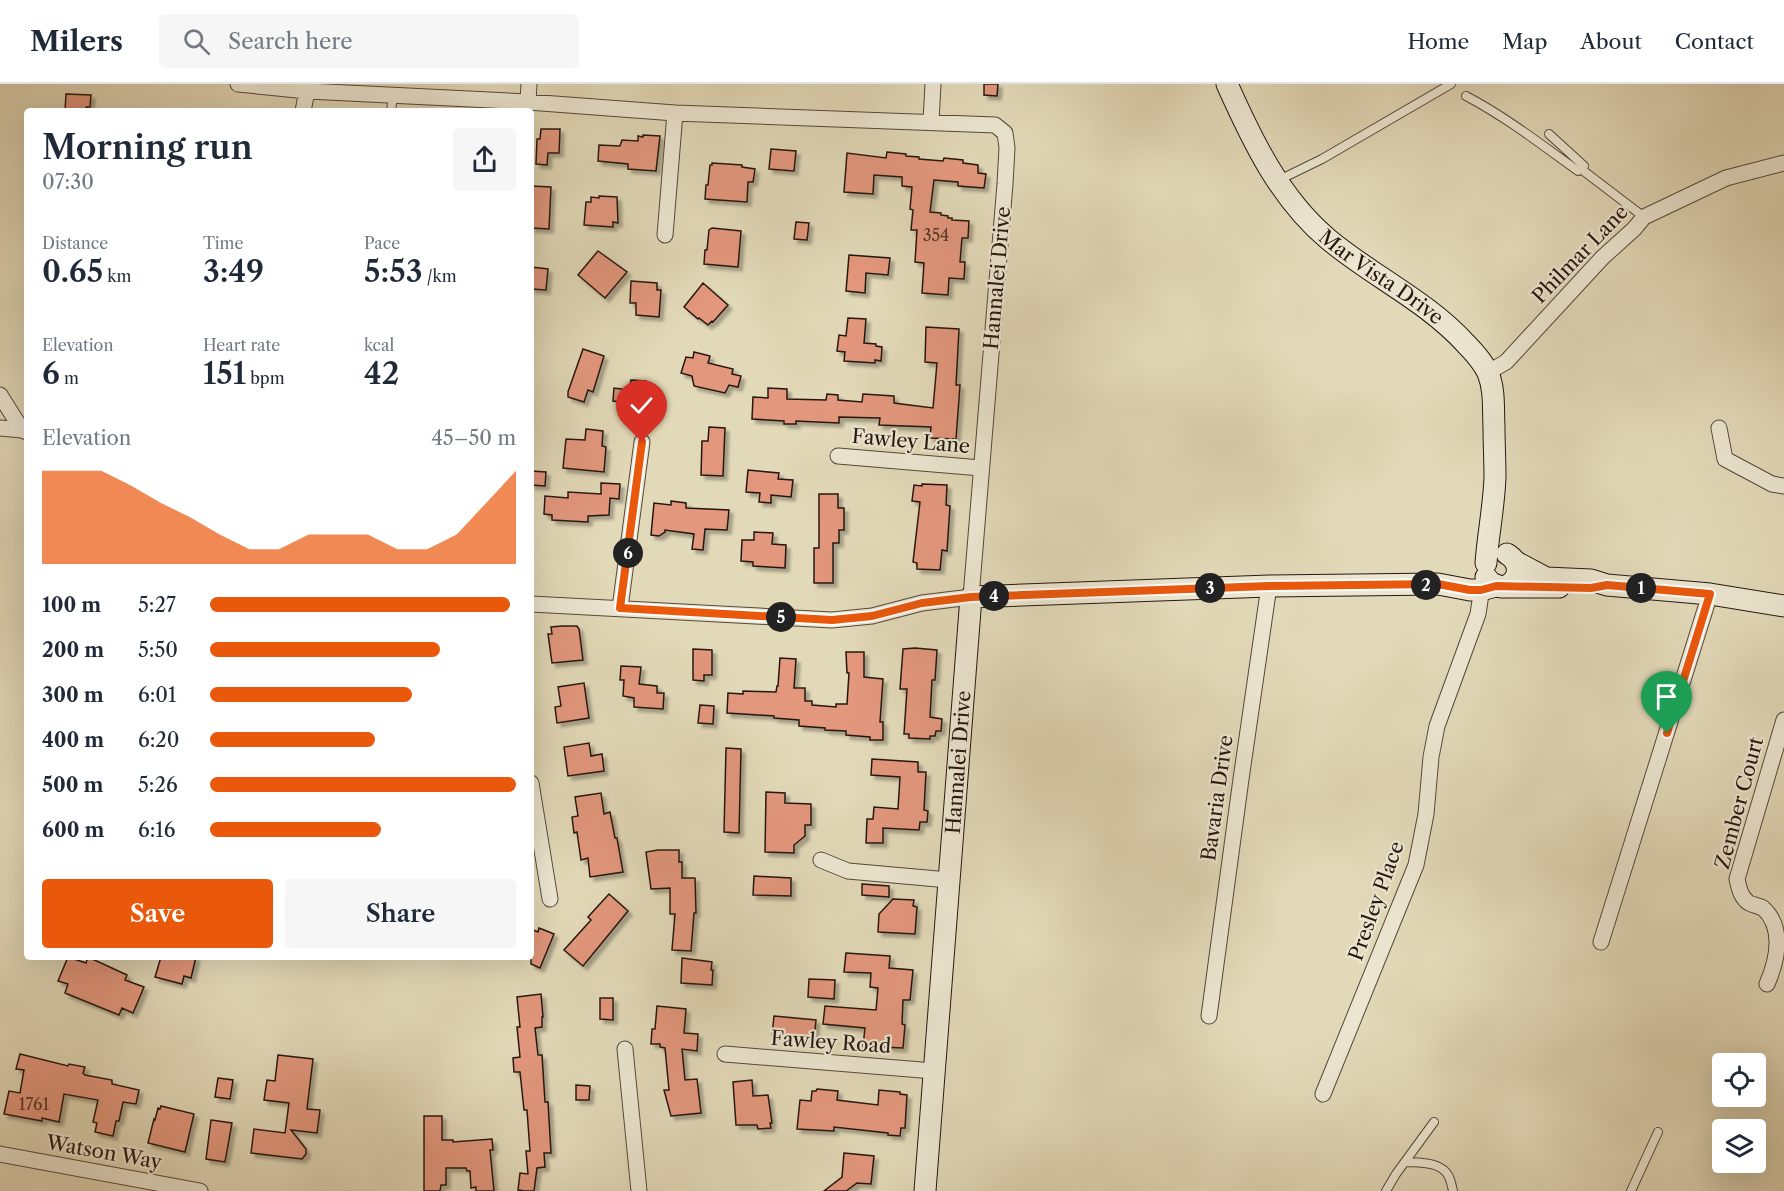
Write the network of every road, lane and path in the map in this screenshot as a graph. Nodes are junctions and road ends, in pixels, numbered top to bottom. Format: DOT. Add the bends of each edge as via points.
graph roads {
  1 [pos="238,84"];
  2 [pos="529,84"];
  3 [pos="933,84"];
  4 [pos="1227,84"];
  5 [pos="1451,84"];
  6 [pos="307,91"];
  7 [pos="1466,96"];
  8 [pos="528,102"];
  9 [pos="392,103"];
  10 [pos="487,105"];
  11 [pos="304,108"];
  12 [pos="675,113"];
  13 [pos="931,122"];
  14 [pos="1549,134"];
  15 [pos="1784,163"];
  16 [pos="1581,169"];
  17 [pos="1278,180"];
  18 [pos="1644,217"];
  19 [pos="665,235"];
  20 [pos="1487,373"];
  21 [pos="0,395"];
  22 [pos="0,428"];
  23 [pos="1719,428"];
  24 [pos="24,430"];
  25 [pos="24,431"];
  26 [pos="642,442"];
  27 [pos="838,456"];
  28 [pos="981,468"];
  29 [pos="1495,479"];
  30 [pos="1784,486"];
  31 [pos="1514,559"];
  32 [pos="1491,579"];
  33 [pos="1607,585"];
  34 [pos="1269,586"];
  35 [pos="1710,594"];
  36 [pos="971,597"];
  37 [pos="534,604"];
  38 [pos="1784,606"];
  39 [pos="620,608"];
  40 [pos="1784,720"];
  41 [pos="534,804"];
  42 [pos="821,860"];
  43 [pos="949,880"];
  44 [pos="550,899"];
  45 [pos="1601,942"];
  46 [pos="1767,984"];
  47 [pos="1209,1016"];
  48 [pos="625,1049"];
  49 [pos="725,1054"];
  50 [pos="934,1071"];
  51 [pos="1323,1094"];
  52 [pos="1434,1122"];
  53 [pos="1658,1132"];
  54 [pos="0,1155"];
  55 [pos="1405,1162"];
  56 [pos="200,1191"];
  57 [pos="639,1191"];
  58 [pos="924,1191"];
  59 [pos="1386,1191"];
  60 [pos="1453,1191"];
  61 [pos="1631,1191"];
  1 -- 6 [label="street, Hannalei Drive"];
  2 -- 8 [label="street"];
  3 -- 13 [label="street"];
  4 -- 17 [label="main road, Mar Vista Drive" via="1253,140"];
  5 -- 17 [label="lane"];
  6 -- 9 [label="street, Hannalei Drive"];
  6 -- 11 [label="street"];
  7 -- 16 [label="lane" via="1578,171"];
  8 -- 10 [label="street, Hannalei Drive"];
  8 -- 12 [label="street, Hannalei Drive"];
  9 -- 10 [label="street, Hannalei Drive"];
  12 -- 13 [label="street, Hannalei Drive"];
  12 -- 19 [label="street"];
  13 -- 28 [label="street, Hannalei Drive" via="995,125 1005,133 1005,184"];
  14 -- 16 [label="lane" via="1584,166"];
  15 -- 18 [label="street, Philmar Lane" via="1726,178"];
  16 -- 18 [label="lane"];
  17 -- 20 [label="main road, Mar Vista Drive" via="1318,231 1445,324 1476,354"];
  18 -- 20 [label="street, Philmar Lane" via="1506,362"];
  20 -- 29 [label="main road, Mar Vista Drive" via="1492,388"];
  21 -- 24 [label="street"];
  22 -- 25 [label="street"];
  23 -- 30 [label="street" via="1725,459 1772,484"];
  26 -- 39 [label="street"];
  27 -- 28 [label="street, Fawley Lane"];
  28 -- 36 [label="street, Hannalei Drive"];
  29 -- 31 [label="main road, Mar Vista Drive" via="1504,534"];
  29 -- 32 [label="main road, Mar Vista Drive"];
  31 -- 32 [label="main road" via="1518,569 1515,580"];
  31 -- 32 [label="main road" via="1504,553 1493,555"];
  31 -- 33 [label="main road" via="1546,578 1591,580"];
  32 -- 33 [label="main road" via="1591,588"];
  32 -- 34 [label="main road" via="1478,576 1438,584"];
  32 -- 51 [label="street, Presley Place" via="1489,599 1478,615 1437,726 1416,865"];
  33 -- 35 [label="main road"];
  34 -- 36 [label="main road"];
  34 -- 47 [label="street, Bavaria Drive"];
  35 -- 38 [label="main road"];
  35 -- 45 [label="street"];
  36 -- 39 [label="street" via="832,620"];
  36 -- 43 [label="main road, Hannalei Drive"];
  37 -- 39 [label="street"];
  40 -- 46 [label="street, Zember Court" via="1737,879 1748,903 1763,908 1781,931 1780,954"];
  41 -- 44 [label="street"];
  42 -- 43 [label="street" via="848,871"];
  43 -- 50 [label="main road, Hannalei Drive"];
  48 -- 57 [label="street"];
  49 -- 50 [label="street, Fawley Road"];
  50 -- 58 [label="main road, Hannalei Drive"];
  52 -- 55 [label="lane"];
  53 -- 61 [label="lane"];
  54 -- 56 [label="street, Watson Way"];
  55 -- 59 [label="lane"];
  55 -- 60 [label="lane" via="1438,1166 1449,1176"];
}
